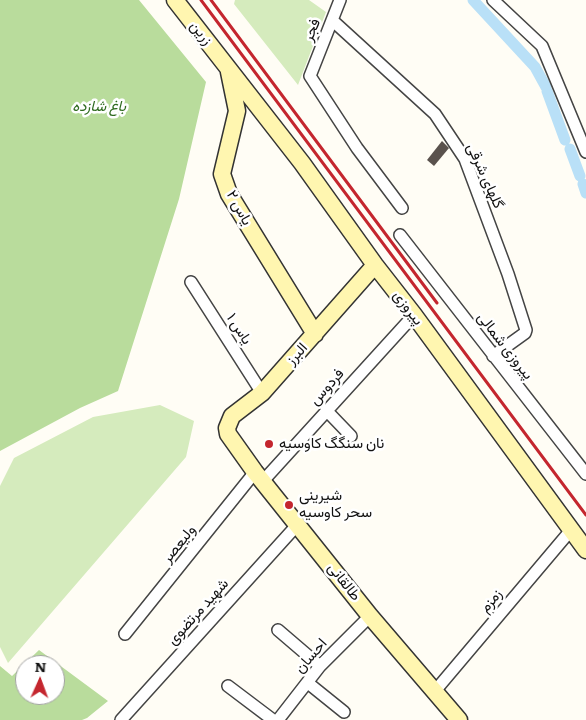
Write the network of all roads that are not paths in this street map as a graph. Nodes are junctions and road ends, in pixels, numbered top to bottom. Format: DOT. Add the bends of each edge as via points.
graph roads {
  1 [pos="175,0"];
  2 [pos="340,0"];
  3 [pos="493,0"];
  4 [pos="332,20"];
  5 [pos="228,67"];
  6 [pos="586,152"];
  7 [pos="402,208"];
  8 [pos="400,235"];
  9 [pos="375,265"];
  10 [pos="190,282"];
  11 [pos="414,315"];
  12 [pos="315,334"];
  13 [pos="493,356"];
  14 [pos="262,393"];
  15 [pos="326,410"];
  16 [pos="351,436"];
  17 [pos="232,441"];
  18 [pos="586,474"];
  19 [pos="259,477"];
  20 [pos="298,524"];
  21 [pos="571,530"];
  22 [pos="586,550"];
  23 [pos="370,616"];
  24 [pos="278,630"];
  25 [pos="125,634"];
  26 [pos="320,666"];
  27 [pos="308,683"];
  28 [pos="228,686"];
  29 [pos="435,691"];
  30 [pos="344,712"];
  31 [pos="121,720"];
  32 [pos="273,720"];
  33 [pos="278,720"];
  34 [pos="459,720"];
  1 -- 5 [label="street, زرین"];
  2 -- 4 [label="street, فجر"];
  3 -- 6 [label="street" via="542,46"];
  4 -- 7 [label="street, فجر" via="310,72 311,78"];
  4 -- 13 [label="street, گلهای شرقی" via="435,114 465,159 525,328 525,333"];
  5 -- 9 [label="street, پیروزی"];
  5 -- 12 [label="street, یاس ۲" via="237,111 222,174 229,194"];
  8 -- 13 [label="street, پیروزی شمالی"];
  9 -- 11 [label="street, پیروزی"];
  9 -- 12 [label="street, البرز"];
  10 -- 14 [label="street, یاس ۱"];
  11 -- 15 [label="street, فردوس"];
  11 -- 21 [label="street, پیروزی"];
  12 -- 14 [label="street, البرز"];
  13 -- 18 [label="street, پیروزی شمالی"];
  14 -- 17 [label="street, البرز" via="232,416 227,428"];
  15 -- 16 [label="street"];
  15 -- 19 [label="street, فردوس"];
  17 -- 19 [label="street, طالقانی"];
  19 -- 20 [label="street, طالقانی"];
  19 -- 25 [label="street, ولیعصر"];
  20 -- 23 [label="street, طالقانی"];
  20 -- 31 [label="street, شهید مرتضوی"];
  21 -- 22 [label="street, پیروزی"];
  21 -- 29 [label="street, زمزم"];
  23 -- 26 [label="street, احسان"];
  23 -- 29 [label="street, طالقانی"];
  24 -- 26 [label="street"];
  26 -- 27 [label="street, احسان"];
  27 -- 30 [label="street"];
  27 -- 33 [label="street, احسان"];
  28 -- 32 [label="street"];
  29 -- 34 [label="street, طالقانی"];
}
